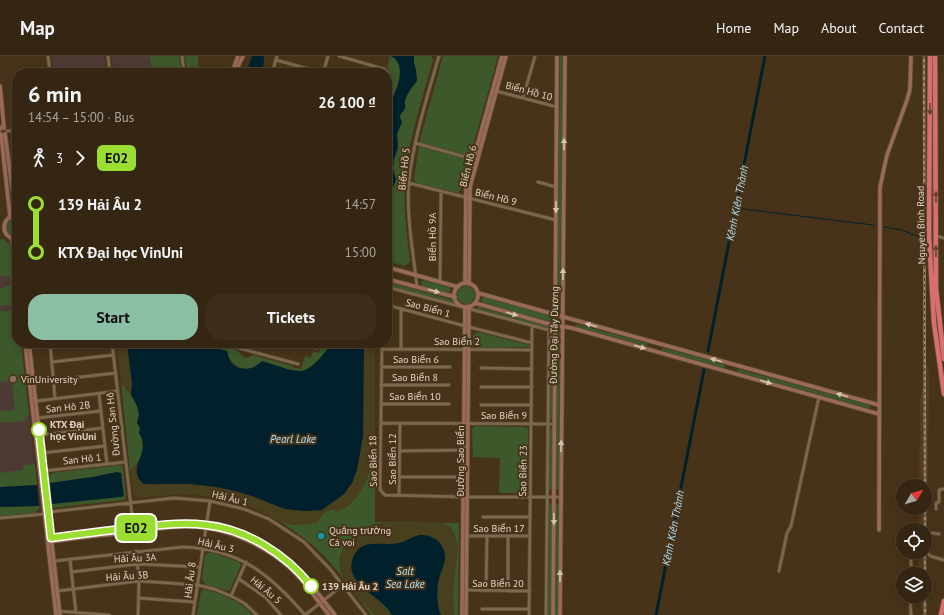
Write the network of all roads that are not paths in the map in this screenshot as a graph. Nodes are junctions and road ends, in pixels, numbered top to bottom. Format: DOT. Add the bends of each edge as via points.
graph roads {
  1 [pos="48,56"];
  2 [pos="108,56"];
  3 [pos="182,56"];
  4 [pos="238,56"];
  5 [pos="243,56"];
  6 [pos="277,56"];
  7 [pos="328,56"];
  8 [pos="339,56"];
  9 [pos="439,56"];
  10 [pos="502,56"];
  11 [pos="506,56"];
  12 [pos="535,56"];
  13 [pos="558,56"];
  14 [pos="565,56"];
  15 [pos="911,56"];
  16 [pos="930,56"];
  17 [pos="935,56"];
  18 [pos="276,60"];
  19 [pos="49,68"];
  20 [pos="109,68"];
  21 [pos="183,68"];
  22 [pos="233,68"];
  23 [pos="237,68"];
  24 [pos="274,68"];
  25 [pos="305,68"];
  26 [pos="324,68"];
  27 [pos="381,68"];
  28 [pos="0,86"];
  29 [pos="496,91"];
  30 [pos="523,98"];
  31 [pos="557,107"];
  32 [pos="12,130"];
  33 [pos="2,131"];
  34 [pos="415,143"];
  35 [pos="473,159"];
  36 [pos="538,182"];
  37 [pos="409,184"];
  38 [pos="556,187"];
  39 [pos="441,191"];
  40 [pos="12,192"];
  41 [pos="468,198"];
  42 [pos="10,216"];
  43 [pos="556,220"];
  44 [pos="2,222"];
  45 [pos="2,234"];
  46 [pos="929,236"];
  47 [pos="936,236"];
  48 [pos="12,238"];
  49 [pos="944,238"];
  50 [pos="392,268"];
  51 [pos="415,275"];
  52 [pos="392,279"];
  53 [pos="440,282"];
  54 [pos="467,284"];
  55 [pos="417,286"];
  56 [pos="458,287"];
  57 [pos="392,288"];
  58 [pos="478,293"];
  59 [pos="455,297"];
  60 [pos="475,303"];
  61 [pos="392,306"];
  62 [pos="467,308"];
  63 [pos="401,309"];
  64 [pos="555,315"];
  65 [pos="562,317"];
  66 [pos="549,324"];
  67 [pos="555,325"];
  68 [pos="466,326"];
  69 [pos="532,326"];
  70 [pos="562,326"];
  71 [pos="549,330"];
  72 [pos="532,343"];
  73 [pos="655,343"];
  74 [pos="26,348"];
  75 [pos="29,348"];
  76 [pos="51,348"];
  77 [pos="113,348"];
  78 [pos="239,348"];
  79 [pos="382,349"];
  80 [pos="401,349"];
  81 [pos="466,349"];
  82 [pos="246,350"];
  83 [pos="532,350"];
  84 [pos="653,351"];
  85 [pos="114,355"];
  86 [pos="944,359"];
  87 [pos="52,362"];
  88 [pos="298,364"];
  89 [pos="732,364"];
  90 [pos="382,367"];
  91 [pos="450,367"];
  92 [pos="481,368"];
  93 [pos="532,369"];
  94 [pos="730,372"];
  95 [pos="116,373"];
  96 [pos="54,380"];
  97 [pos="381,385"];
  98 [pos="449,386"];
  99 [pos="481,387"];
  100 [pos="532,388"];
  101 [pos="118,391"];
  102 [pos="99,394"];
  103 [pos="944,394"];
  104 [pos="819,397"];
  105 [pos="56,398"];
  106 [pos="33,401"];
  107 [pos="381,404"];
  108 [pos="449,404"];
  109 [pos="481,405"];
  110 [pos="879,405"];
  111 [pos="532,406"];
  112 [pos="101,411"];
  113 [pos="879,414"];
  114 [pos="37,418"];
  115 [pos="381,423"];
  116 [pos="400,423"];
  117 [pos="466,423"];
  118 [pos="531,424"];
  119 [pos="548,424"];
  120 [pos="554,424"];
  121 [pos="103,428"];
  122 [pos="39,435"];
  123 [pos="104,446"];
  124 [pos="464,450"];
  125 [pos="400,451"];
  126 [pos="42,453"];
  127 [pos="126,462"];
  128 [pos="107,464"];
  129 [pos="42,471"];
  130 [pos="400,477"];
  131 [pos="463,477"];
  132 [pos="944,489"];
  133 [pos="399,495"];
  134 [pos="465,497"];
  135 [pos="531,497"];
  136 [pos="547,497"];
  137 [pos="554,497"];
  138 [pos="561,497"];
  139 [pos="210,501"];
  140 [pos="130,503"];
  141 [pos="936,509"];
  142 [pos="49,512"];
  143 [pos="45,514"];
  144 [pos="483,517"];
  145 [pos="530,517"];
  146 [pos="0,518"];
  147 [pos="206,526"];
  148 [pos="134,530"];
  149 [pos="879,530"];
  150 [pos="939,534"];
  151 [pos="465,536"];
  152 [pos="487,536"];
  153 [pos="508,536"];
  154 [pos="530,536"];
  155 [pos="50,540"];
  156 [pos="202,548"];
  157 [pos="136,551"];
  158 [pos="70,559"];
  159 [pos="944,560"];
  160 [pos="54,561"];
  161 [pos="246,562"];
  162 [pos="138,564"];
  163 [pos="200,567"];
  164 [pos="779,571"];
  165 [pos="71,572"];
  166 [pos="240,579"];
  167 [pos="139,581"];
  168 [pos="198,585"];
  169 [pos="343,585"];
  170 [pos="73,589"];
  171 [pos="464,590"];
  172 [pos="486,590"];
  173 [pos="508,590"];
  174 [pos="530,590"];
  175 [pos="57,591"];
  176 [pos="231,596"];
  177 [pos="138,598"];
  178 [pos="944,601"];
  179 [pos="195,602"];
  180 [pos="321,602"];
  181 [pos="910,603"];
  182 [pos="482,609"];
  183 [pos="529,609"];
  184 [pos="58,613"];
  185 [pos="76,613"];
  186 [pos="109,615"];
  187 [pos="138,615"];
  188 [pos="193,615"];
  189 [pos="257,615"];
  190 [pos="281,615"];
  191 [pos="305,615"];
  192 [pos="329,615"];
  193 [pos="335,615"];
  194 [pos="366,615"];
  195 [pos="462,615"];
  196 [pos="466,615"];
  197 [pos="529,615"];
  198 [pos="546,615"];
  199 [pos="553,615"];
  200 [pos="560,615"];
  201 [pos="911,615"];
  202 [pos="941,615"];
  1 -- 19 [label="street"];
  2 -- 20 [label="street"];
  3 -- 21 [label="street"];
  4 -- 22 [label="street"];
  5 -- 23 [label="street"];
  6 -- 18 [label="street"];
  7 -- 26 [label="street"];
  8 -- 27 [label="street"];
  9 -- 34 [label="street, Biển Hồ 5"];
  10 -- 35 [label="street, Biển Hồ 6"];
  11 -- 29 [label="street, Biển Hồ 6"];
  12 -- 30 [label="street"];
  13 -- 31 [label="street, Đường Đại Tây Dương"];
  65 -- 14 [label="street, Đường Đại Tây Dương, one-way"];
  15 -- 110 [label="street" via="910,90 887,155 880,187"];
  16 -- 46 [label="highway, Nguyen Binh Road, one-way"];
  47 -- 17 [label="highway, Nguyen Binh Road, one-way"];
  18 -- 24 [label="street"];
  18 -- 25 [label="street"];
  28 -- 33 [label="street"];
  29 -- 30 [label="street, Biển Hồ 10"];
  29 -- 41 [label="street, Biển Hồ 6"];
  30 -- 31 [label="street, Biển Hồ 10"];
  31 -- 38 [label="street, Đường Đại Tây Dương"];
  32 -- 33 [label="street"];
  33 -- 40 [label="street"];
  33 -- 42 [label="street"];
  34 -- 35 [label="street"];
  34 -- 37 [label="street, Biển Hồ 5"];
  35 -- 41 [label="street, Biển Hồ 6" via="466,186"];
  36 -- 38 [label="street"];
  37 -- 39 [label="street, Biển Hồ 9"];
  37 -- 51 [label="street, Biển Hồ 5"];
  38 -- 43 [label="street, Đường Đại Tây Dương, one-way"];
  39 -- 41 [label="street, Biển Hồ 9"];
  39 -- 53 [label="street, Biển Hồ 9A"];
  41 -- 43 [label="street, Biển Hồ 9"];
  41 -- 54 [label="street, Biển Hồ 6"];
  42 -- 44 [label="street"];
  43 -- 64 [label="street, Đường Đại Tây Dương"];
  44 -- 45 [label="street"];
  45 -- 48 [label="street"];
  46 -- 47 [label="highway"];
  46 -- 103 [label="highway, Nguyen Binh Road" via="934,316"];
  47 -- 49 [label="street"];
  86 -- 47 [label="highway, Nguyen Binh Road, one-way" via="936,289"];
  50 -- 51 [label="street"];
  51 -- 53 [label="street"];
  51 -- 55 [label="street, Biển Hồ 5"];
  52 -- 55 [label="street"];
  53 -- 56 [label="street"];
  54 -- 56 [label="street"];
  54 -- 58 [label="street"];
  55 -- 59 [label="street, one-way"];
  56 -- 59 [label="street"];
  57 -- 62 [label="street"];
  58 -- 60 [label="street"];
  58 -- 64 [label="street"];
  59 -- 62 [label="street" via="457,303"];
  60 -- 62 [label="street"];
  60 -- 66 [label="street, one-way"];
  61 -- 63 [label="street, Sao Biển 1"];
  62 -- 68 [label="street, Đường Sao Biển"];
  62 -- 69 [label="street"];
  63 -- 68 [label="street, Sao Biển 1"];
  63 -- 80 [label="street"];
  64 -- 65 [label="street"];
  64 -- 67 [label="street, Đường Đại Tây Dương"];
  65 -- 70 [label="street, Đường Đại Tây Dương"];
  73 -- 65 [label="street, one-way"];
  66 -- 67 [label="street"];
  66 -- 71 [label="street"];
  67 -- 70 [label="street"];
  67 -- 120 [label="street, Đường Đại Tây Dương"];
  68 -- 72 [label="street, Sao Biển 1"];
  68 -- 81 [label="street, Đường Sao Biển"];
  69 -- 71 [label="street"];
  69 -- 72 [label="street, Sao Biển 23"];
  70 -- 84 [label="street, one-way"];
  138 -- 70 [label="street, Đường Đại Tây Dương, one-way"];
  71 -- 119 [label="street"];
  72 -- 83 [label="street, Sao Biển 23"];
  73 -- 84 [label="street"];
  89 -- 73 [label="street, one-way"];
  74 -- 106 [label="street"];
  75 -- 106 [label="street"];
  76 -- 87 [label="street"];
  77 -- 85 [label="street, Đường San Hô"];
  78 -- 82 [label="street"];
  79 -- 80 [label="street, Sao Biển 2"];
  79 -- 90 [label="street, Sao Biển 18"];
  80 -- 81 [label="street, Sao Biển 2"];
  81 -- 83 [label="street, Sao Biển 2"];
  81 -- 117 [label="street, Đường Sao Biển"];
  82 -- 88 [label="street"];
  83 -- 93 [label="street, Sao Biển 23"];
  84 -- 94 [label="street"];
  85 -- 87 [label="street"];
  85 -- 95 [label="street, Đường San Hô"];
  87 -- 96 [label="street"];
  89 -- 94 [label="street"];
  110 -- 89 [label="street, one-way"];
  90 -- 91 [label="street, Sao Biển 6"];
  90 -- 97 [label="street, Sao Biển 18"];
  92 -- 93 [label="street"];
  93 -- 100 [label="street, Sao Biển 23"];
  94 -- 104 [label="street, one-way"];
  95 -- 96 [label="street"];
  95 -- 101 [label="street, Đường San Hô"];
  96 -- 105 [label="street"];
  97 -- 98 [label="street, Sao Biển 8"];
  97 -- 107 [label="street, Sao Biển 18"];
  99 -- 100 [label="street"];
  100 -- 111 [label="street, Sao Biển 23"];
  101 -- 102 [label="street"];
  101 -- 127 [label="street, Đường San Hô"];
  102 -- 105 [label="street"];
  102 -- 112 [label="street"];
  104 -- 113 [label="street"];
  104 -- 164 [label="street"];
  105 -- 106 [label="street"];
  106 -- 114 [label="street"];
  106 -- 129 [label="street"];
  107 -- 108 [label="street, Sao Biển 10"];
  107 -- 115 [label="street, Sao Biển 18"];
  109 -- 111 [label="street"];
  110 -- 113 [label="street"];
  111 -- 118 [label="street, Sao Biển 23"];
  112 -- 114 [label="street, San Hô 2B"];
  112 -- 121 [label="street"];
  113 -- 149 [label="street"];
  114 -- 122 [label="street"];
  115 -- 116 [label="street, Sao Biển 9"];
  115 -- 133 [label="street, Sao Biển 18" via="380,488 385,495"];
  116 -- 117 [label="street, Sao Biển 9"];
  116 -- 125 [label="street, Sao Biển 12"];
  117 -- 118 [label="street, Sao Biển 9"];
  117 -- 124 [label="street, Đường Sao Biển"];
  117 -- 134 [label="street, Đường Sao Biển"];
  118 -- 119 [label="street, Sao Biển 9"];
  118 -- 135 [label="street, Sao Biển 23"];
  119 -- 120 [label="street, Sao Biển 9"];
  119 -- 136 [label="street"];
  120 -- 137 [label="street, Đường Đại Tây Dương"];
  121 -- 122 [label="street"];
  121 -- 123 [label="street"];
  122 -- 126 [label="street"];
  123 -- 126 [label="street"];
  123 -- 128 [label="street"];
  124 -- 125 [label="street"];
  124 -- 131 [label="street, Đường Sao Biển"];
  125 -- 130 [label="street, Sao Biển 12"];
  126 -- 129 [label="street"];
  127 -- 128 [label="street, San Hô 1"];
  127 -- 140 [label="street, Đường San Hô"];
  128 -- 129 [label="street, San Hô 1"];
  129 -- 142 [label="street"];
  129 -- 143 [label="street"];
  130 -- 131 [label="street"];
  130 -- 133 [label="street, Sao Biển 12"];
  131 -- 134 [label="street, Đường Sao Biển"];
  132 -- 141 [label="street" via="939,490"];
  133 -- 134 [label="street, Sao Biển 18"];
  134 -- 135 [label="street, Sao Biển 18"];
  134 -- 151 [label="street, Đường Sao Biển"];
  135 -- 136 [label="street, Sao Biển 18"];
  135 -- 145 [label="street, Sao Biển 23"];
  136 -- 137 [label="street, Sao Biển 18"];
  136 -- 198 [label="street"];
  137 -- 138 [label="street, Sao Biển 18"];
  137 -- 199 [label="street, Đường Đại Tây Dương, one-way"];
  200 -- 138 [label="street, Đường Đại Tây Dương, one-way"];
  139 -- 140 [label="street, Hải Âu 1" via="174,498"];
  139 -- 147 [label="street, Hải Âu 8"];
  139 -- 169 [label="street, Hải Âu 1" via="244,509 269,519 312,550"];
  140 -- 142 [label="street, Hải Âu 1"];
  140 -- 148 [label="street, Đường San Hô"];
  142 -- 155 [label="street"];
  143 -- 146 [label="street"];
  143 -- 155 [label="street"];
  144 -- 145 [label="street"];
  145 -- 154 [label="street, Sao Biển 23"];
  147 -- 148 [label="street" via="178,524"];
  147 -- 156 [label="street, Hải Âu 8"];
  147 -- 180 [label="street" via="244,539 265,550 300,578"];
  148 -- 155 [label="street"];
  150 -- 159 [label="street" via="929,534 928,553"];
  151 -- 152 [label="street, Sao Biển 17"];
  151 -- 171 [label="street, Đường Sao Biển"];
  152 -- 153 [label="street, Sao Biển 17"];
  152 -- 172 [label="street"];
  153 -- 154 [label="street, Sao Biển 17"];
  153 -- 173 [label="street"];
  154 -- 174 [label="street, Sao Biển 23"];
  155 -- 160 [label="street"];
  155 -- 184 [label="street"];
  156 -- 157 [label="street, Hải Âu 3"];
  156 -- 161 [label="street, Hải Âu 3"];
  156 -- 163 [label="street, Hải Âu 8"];
  157 -- 158 [label="street, Hải Âu 3"];
  157 -- 162 [label="street"];
  158 -- 160 [label="street, Hải Âu 3"];
  158 -- 165 [label="street"];
  160 -- 175 [label="street"];
  161 -- 166 [label="street"];
  161 -- 191 [label="street, Hải Âu 3" via="273,580"];
  162 -- 163 [label="street, Hải Âu 3A"];
  162 -- 165 [label="street, Hải Âu 3A"];
  162 -- 167 [label="street"];
  163 -- 168 [label="street, Hải Âu 8"];
  165 -- 170 [label="street"];
  166 -- 176 [label="street"];
  166 -- 190 [label="street, Hải Âu 5" via="264,597"];
  167 -- 168 [label="street, Hải Âu 3B"];
  167 -- 170 [label="street, Hải Âu 3B"];
  167 -- 177 [label="street"];
  168 -- 176 [label="street, Hải Âu 3B"];
  168 -- 179 [label="street, Hải Âu 8"];
  169 -- 180 [label="street"];
  169 -- 194 [label="street, Hải Âu 1"];
  170 -- 175 [label="street, Hải Âu 3B"];
  170 -- 185 [label="street"];
  171 -- 172 [label="street, Sao Biển 20"];
  171 -- 195 [label="street, Đường Sao Biển"];
  171 -- 196 [label="street, Đường Sao Biển"];
  172 -- 173 [label="street, Sao Biển 20"];
  173 -- 174 [label="street, Sao Biển 20"];
  174 -- 183 [label="street, Sao Biển 23"];
  175 -- 184 [label="street"];
  176 -- 189 [label="street, Hải Âu 3B" via="244,603"];
  177 -- 179 [label="street"];
  177 -- 187 [label="street"];
  178 -- 202 [label="highway"];
  179 -- 188 [label="street, Hải Âu 8"];
  180 -- 191 [label="street"];
  180 -- 192 [label="street"];
  180 -- 193 [label="street"];
  181 -- 201 [label="street"];
  182 -- 183 [label="street"];
  183 -- 197 [label="street, Sao Biển 23"];
  184 -- 185 [label="street"];
  185 -- 186 [label="street"];
}
